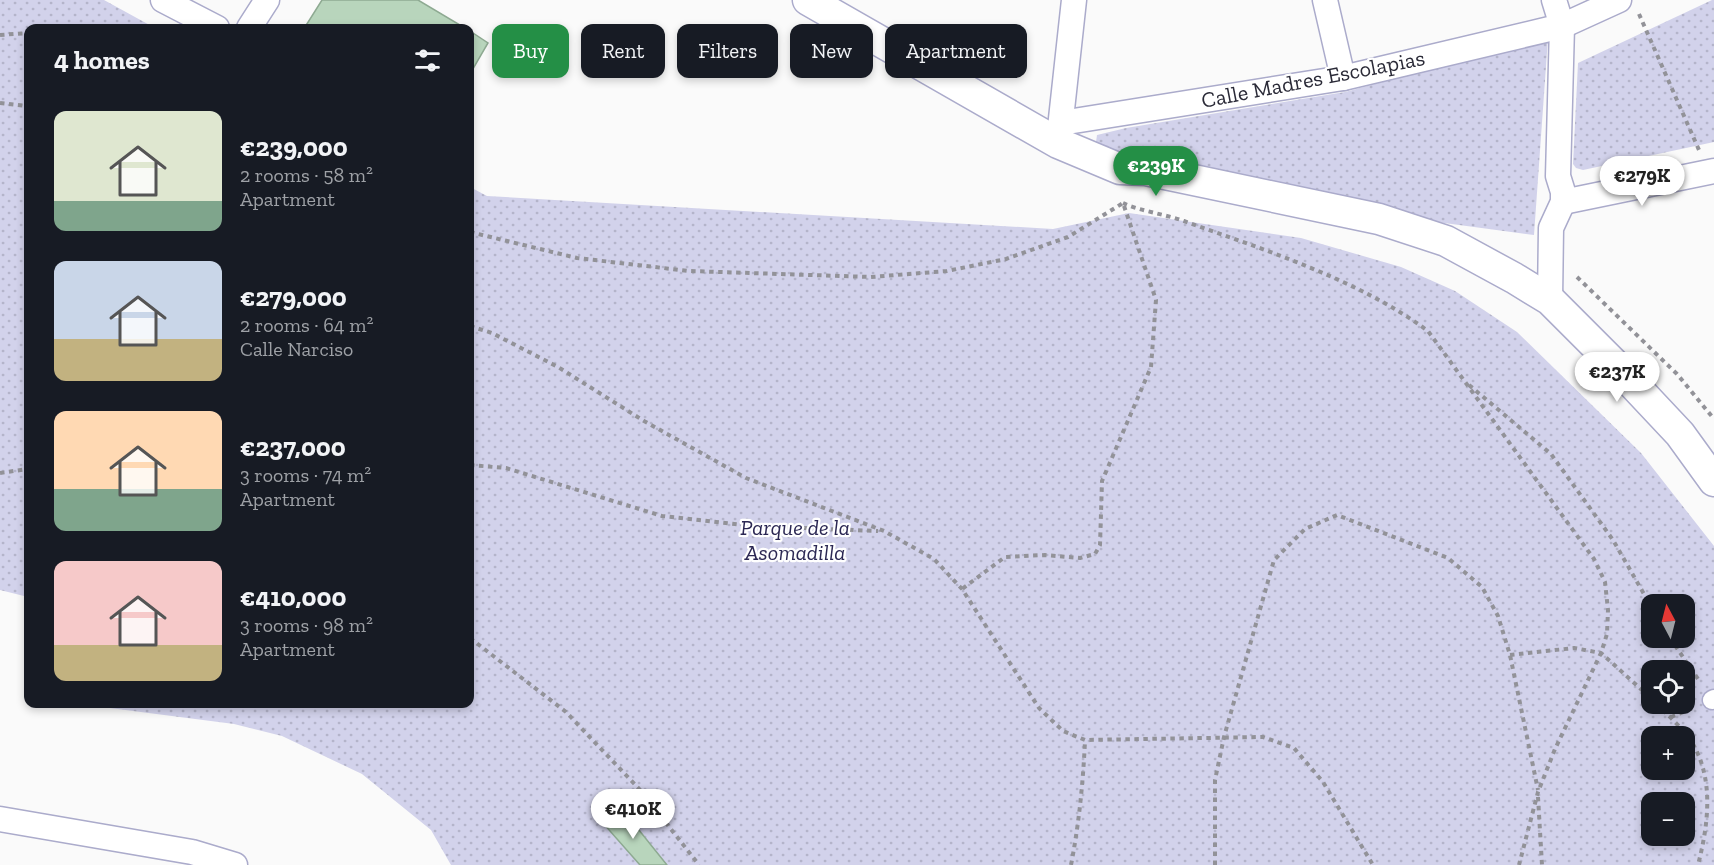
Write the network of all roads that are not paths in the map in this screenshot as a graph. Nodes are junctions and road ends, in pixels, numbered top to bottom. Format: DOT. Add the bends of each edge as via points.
graph roads {
  1 [pos="163,0"];
  2 [pos="267,0"];
  3 [pos="808,0"];
  4 [pos="1074,0"];
  5 [pos="1325,0"];
  6 [pos="1554,0"];
  7 [pos="1628,5"];
  8 [pos="843,9"];
  9 [pos="209,24"];
  10 [pos="252,24"];
  11 [pos="1562,26"];
  12 [pos="1343,78"];
  13 [pos="1060,133"];
  14 [pos="1711,172"];
  15 [pos="1563,202"];
  16 [pos="1550,300"];
  17 [pos="1714,481"];
  18 [pos="0,819"];
  19 [pos="235,865"];
  1 -- 9 [label="street"];
  2 -- 10 [label="street"];
  3 -- 8 [label="street"];
  4 -- 13 [label="street"];
  5 -- 12 [label="street"];
  6 -- 11 [label="street"];
  7 -- 11 [label="street, Calle Madres Escolapias"];
  8 -- 13 [label="street"];
  11 -- 12 [label="street, Calle Madres Escolapias"];
  11 -- 15 [label="street" via="1558,176"];
  12 -- 13 [label="street, Calle Madres Escolapias"];
  13 -- 16 [label="street" via="1120,169 1146,170 1379,219 1446,241"];
  14 -- 15 [label="street"];
  15 -- 16 [label="street" via="1551,228"];
  16 -- 17 [label="street" via="1680,434"];
  18 -- 19 [label="street" via="192,852"];
}
